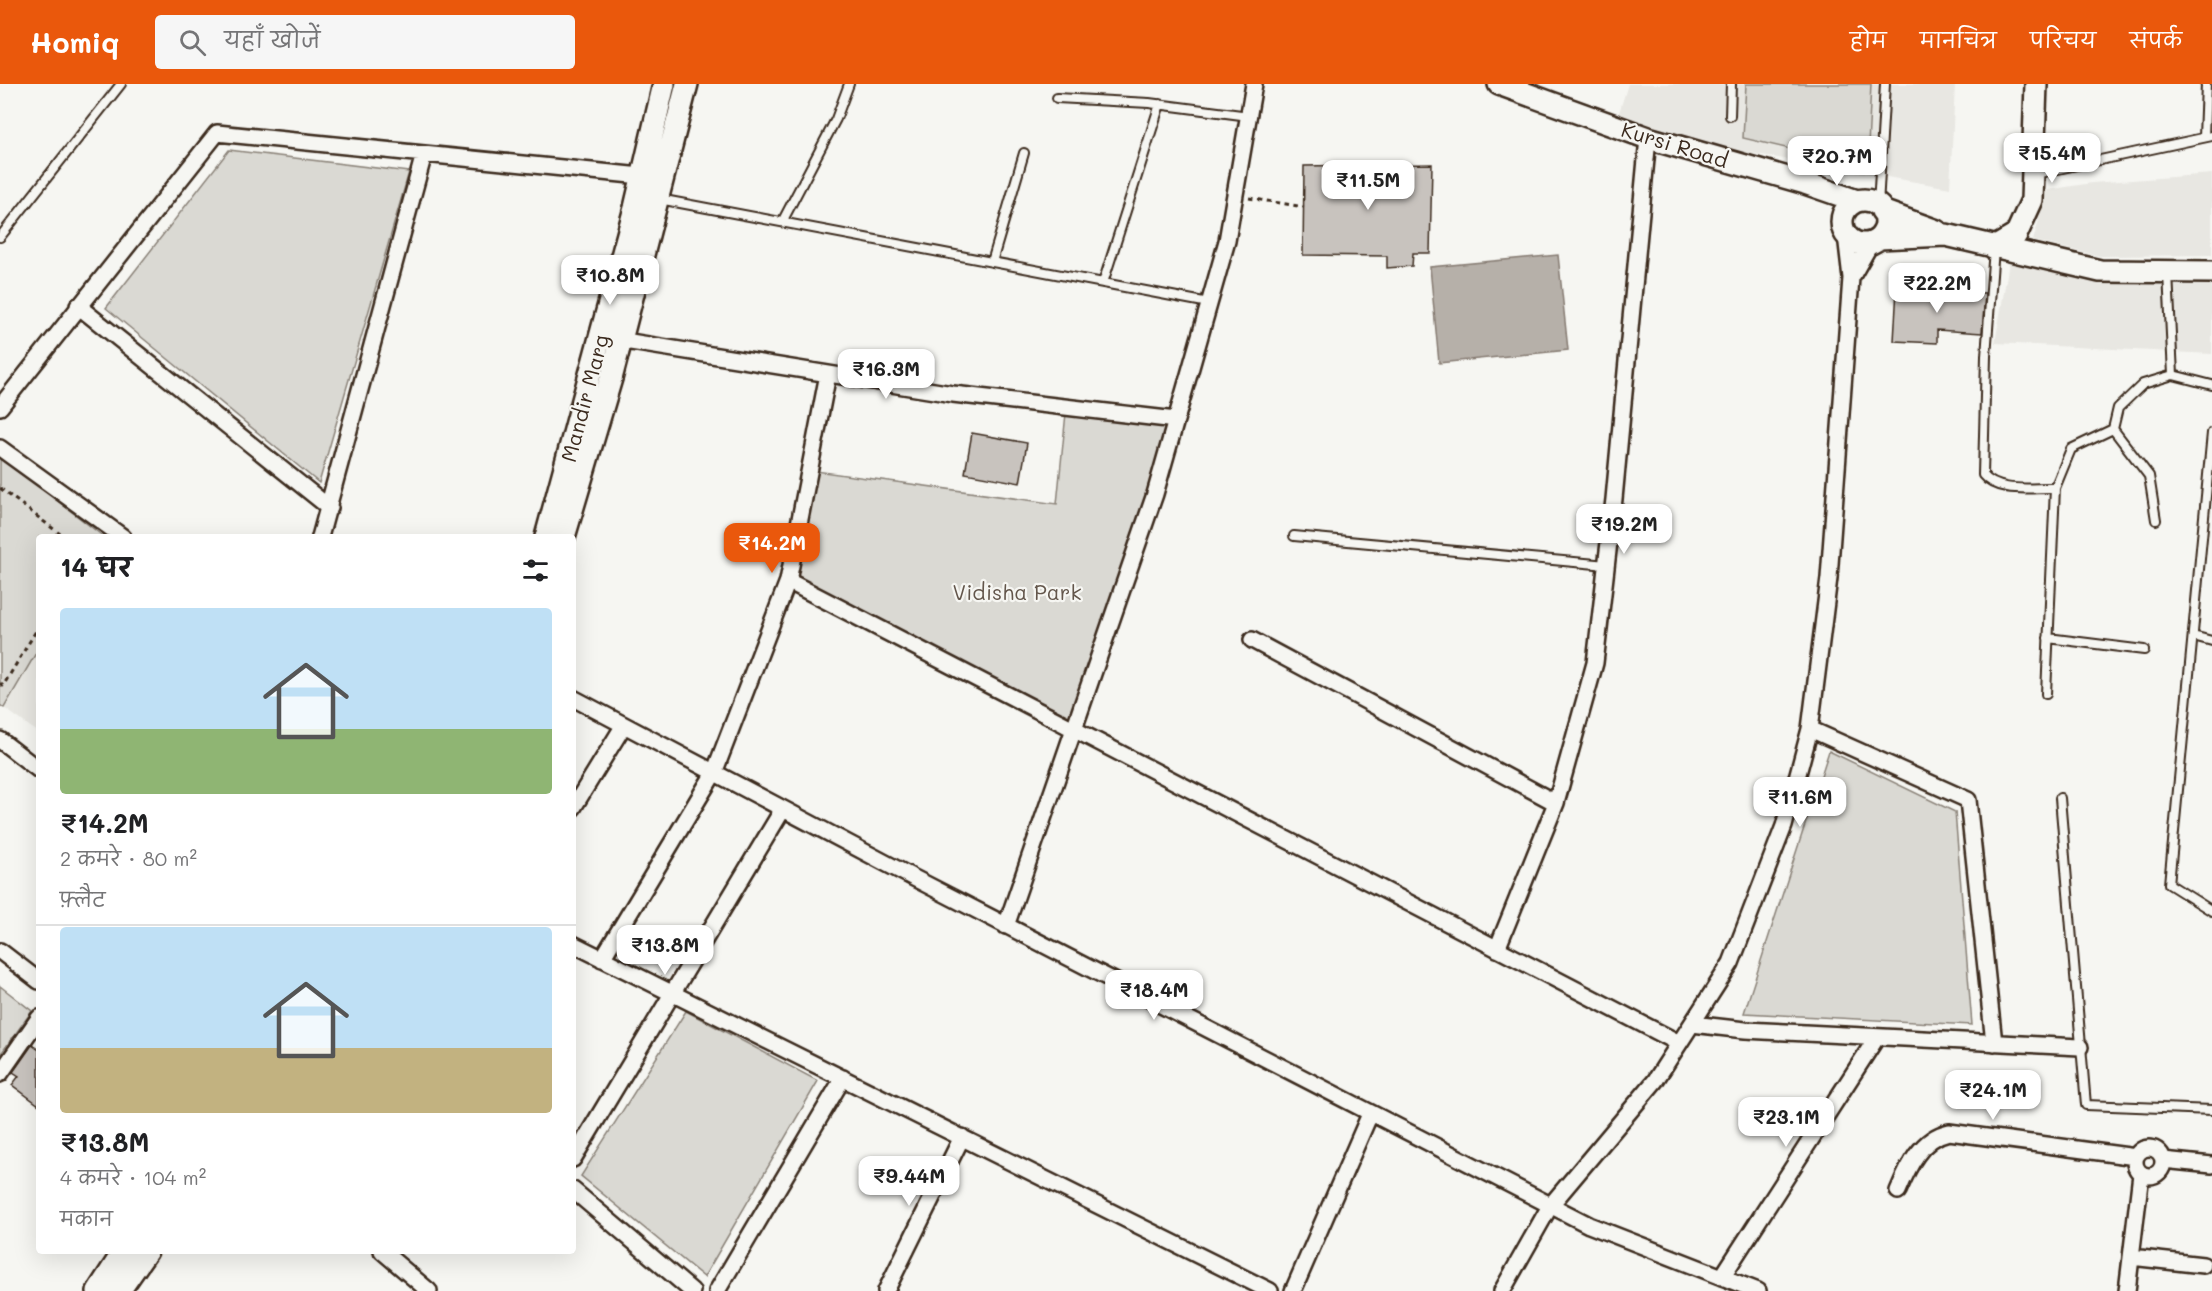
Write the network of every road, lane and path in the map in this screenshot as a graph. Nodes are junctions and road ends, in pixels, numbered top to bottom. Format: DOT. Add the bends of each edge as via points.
graph roads {
  1 [pos="121,84"];
  2 [pos="664,84"];
  3 [pos="687,84"];
  4 [pos="849,84"];
  5 [pos="1254,84"];
  6 [pos="1499,84"];
  7 [pos="1731,84"];
  8 [pos="1885,84"];
  9 [pos="2036,84"];
  10 [pos="2206,84"];
  11 [pos="1057,98"];
  12 [pos="1160,104"];
  13 [pos="1248,116"];
  14 [pos="1730,116"];
  15 [pos="2208,137"];
  16 [pos="1648,138"];
  17 [pos="1024,153"];
  18 [pos="424,154"];
  19 [pos="2033,174"];
  20 [pos="1805,183"];
  21 [pos="650,187"];
  22 [pos="1235,195"];
  23 [pos="1857,201"];
  24 [pos="1304,207"];
  25 [pos="1880,208"];
  26 [pos="782,222"];
  27 [pos="1844,227"];
  28 [pos="1946,234"];
  29 [pos="0,237"];
  30 [pos="1875,241"];
  31 [pos="1994,248"];
  32 [pos="992,262"];
  33 [pos="2168,272"];
  34 [pos="2212,272"];
  35 [pos="1851,278"];
  36 [pos="1103,283"];
  37 [pos="1209,303"];
  38 [pos="78,306"];
  39 [pos="611,339"];
  40 [pos="828,374"];
  41 [pos="2173,375"];
  42 [pos="2212,385"];
  43 [pos="0,407"];
  44 [pos="1176,420"];
  45 [pos="2113,429"];
  46 [pos="2212,433"];
  47 [pos="0,448"];
  48 [pos="0,488"];
  49 [pos="2055,488"];
  50 [pos="330,508"];
  51 [pos="2156,520"];
  52 [pos="60,534"];
  53 [pos="119,534"];
  54 [pos="321,534"];
  55 [pos="547,534"];
  56 [pos="565,534"];
  57 [pos="1294,537"];
  58 [pos="1607,564"];
  59 [pos="788,581"];
  60 [pos="36,631"];
  61 [pos="2193,636"];
  62 [pos="2048,638"];
  63 [pos="1252,640"];
  64 [pos="2212,640"];
  65 [pos="2144,650"];
  66 [pos="0,683"];
  67 [pos="2046,694"];
  68 [pos="576,700"];
  69 [pos="624,725"];
  70 [pos="1810,729"];
  71 [pos="1076,730"];
  72 [pos="0,740"];
  73 [pos="36,768"];
  74 [pos="714,773"];
  75 [pos="2060,798"];
  76 [pos="576,803"];
  77 [pos="1556,803"];
  78 [pos="783,809"];
  79 [pos="2212,911"];
  80 [pos="1006,926"];
  81 [pos="576,946"];
  82 [pos="1497,949"];
  83 [pos="0,951"];
  84 [pos="602,959"];
  85 [pos="36,979"];
  86 [pos="674,993"];
  87 [pos="36,1022"];
  88 [pos="1692,1024"];
  89 [pos="1877,1036"];
  90 [pos="1679,1043"];
  91 [pos="1994,1043"];
  92 [pos="2080,1047"];
  93 [pos="0,1074"];
  94 [pos="843,1078"];
  95 [pos="2212,1110"];
  96 [pos="1370,1114"];
  97 [pos="962,1137"];
  98 [pos="576,1154"];
  99 [pos="2136,1157"];
  100 [pos="2163,1160"];
  101 [pos="2212,1165"];
  102 [pos="2140,1174"];
  103 [pos="1898,1191"];
  104 [pos="576,1193"];
  105 [pos="1550,1206"];
  106 [pos="122,1254"];
  107 [pos="145,1254"];
  108 [pos="385,1254"];
  109 [pos="2131,1257"];
  110 [pos="2203,1265"];
  111 [pos="1722,1277"];
  112 [pos="98,1291"];
  113 [pos="119,1291"];
  114 [pos="429,1291"];
  115 [pos="692,1291"];
  116 [pos="717,1291"];
  117 [pos="886,1291"];
  118 [pos="1270,1291"];
  119 [pos="1293,1291"];
  120 [pos="1502,1291"];
  121 [pos="1758,1291"];
  122 [pos="2127,1291"];
  1 -- 29 [label="lane"];
  2 -- 21 [label="main road"];
  3 -- 21 [label="main road"];
  4 -- 26 [label="lane" via="836,119"];
  5 -- 13 [label="street"];
  6 -- 16 [label="main road, Kursi Road"];
  7 -- 14 [label="lane"];
  8 -- 25 [label="lane"];
  9 -- 19 [label="main road"];
  10 -- 15 [label="lane"];
  11 -- 12 [label="lane"];
  12 -- 13 [label="lane"];
  12 -- 36 [label="lane"];
  13 -- 22 [label="street"];
  15 -- 19 [label="lane"];
  16 -- 20 [label="main road, Kursi Road"];
  16 -- 58 [label="street"];
  17 -- 32 [label="lane"];
  18 -- 21 [label="street"];
  18 -- 38 [label="street" via="217,133"];
  18 -- 50 [label="street"];
  19 -- 31 [label="main road" via="2032,200 2016,235"];
  20 -- 23 [label="main road"];
  20 -- 27 [label="main road, Kursi Road"];
  21 -- 26 [label="lane"];
  21 -- 39 [label="main road"];
  22 -- 24 [label="path"];
  22 -- 37 [label="street"];
  23 -- 25 [label="main road"];
  23 -- 27 [label="main road" via="1847,208"];
  25 -- 28 [label="main road"];
  25 -- 30 [label="main road" via="1886,225"];
  26 -- 32 [label="lane"];
  27 -- 30 [label="main road" via="1857,243"];
  27 -- 35 [label="street"];
  28 -- 30 [label="main road"];
  28 -- 31 [label="main road"];
  30 -- 35 [label="street"];
  31 -- 33 [label="main road" via="2100,271"];
  31 -- 49 [label="lane" via="1983,475 1989,483 2000,487"];
  32 -- 36 [label="lane"];
  33 -- 34 [label="main road"];
  33 -- 41 [label="lane"];
  35 -- 70 [label="street" via="1829,578"];
  36 -- 37 [label="lane"];
  37 -- 44 [label="street"];
  38 -- 43 [label="street"];
  38 -- 50 [label="street"];
  39 -- 40 [label="street"];
  39 -- 55 [label="main road, Mandir Marg"];
  39 -- 56 [label="main road"];
  40 -- 44 [label="street" via="953,394"];
  40 -- 59 [label="street"];
  41 -- 42 [label="lane"];
  41 -- 45 [label="lane" via="2143,384 2118,408"];
  44 -- 71 [label="street"];
  45 -- 49 [label="lane" via="2071,449"];
  45 -- 51 [label="lane" via="2148,476"];
  46 -- 61 [label="lane"];
  47 -- 53 [label="street"];
  48 -- 52 [label="path"];
  49 -- 62 [label="lane"];
  50 -- 54 [label="street"];
  57 -- 58 [label="lane"];
  58 -- 77 [label="street" via="1595,663"];
  59 -- 71 [label="street"];
  59 -- 74 [label="street"];
  60 -- 66 [label="path" via="3,686"];
  61 -- 64 [label="lane"];
  61 -- 79 [label="lane" via="2169,884"];
  62 -- 65 [label="lane"];
  62 -- 67 [label="lane"];
  63 -- 77 [label="street"];
  68 -- 69 [label="street"];
  69 -- 74 [label="street"];
  69 -- 76 [label="street"];
  70 -- 88 [label="street" via="1784,826 1731,963"];
  70 -- 91 [label="street" via="1968,800"];
  71 -- 80 [label="street"];
  71 -- 82 [label="street"];
  72 -- 73 [label="street"];
  74 -- 78 [label="street"];
  74 -- 84 [label="street"];
  75 -- 92 [label="lane"];
  77 -- 82 [label="street"];
  78 -- 80 [label="street"];
  78 -- 86 [label="street"];
  80 -- 96 [label="street"];
  81 -- 84 [label="street"];
  82 -- 90 [label="street"];
  83 -- 85 [label="street"];
  84 -- 86 [label="street"];
  86 -- 94 [label="street"];
  86 -- 98 [label="street"];
  87 -- 93 [label="street"];
  88 -- 89 [label="street"];
  88 -- 90 [label="street"];
  89 -- 91 [label="street"];
  89 -- 111 [label="street"];
  90 -- 105 [label="street" via="1655,1081"];
  91 -- 92 [label="street"];
  92 -- 95 [label="lane" via="2086,1105"];
  94 -- 97 [label="street"];
  94 -- 116 [label="street"];
  96 -- 105 [label="street"];
  96 -- 119 [label="street"];
  97 -- 117 [label="street"];
  97 -- 118 [label="street"];
  99 -- 100 [label="street" via="2142,1149 2152,1148"];
  99 -- 102 [label="street" via="2135,1166"];
  99 -- 103 [label="street" via="1949,1132 1926,1143"];
  100 -- 101 [label="street"];
  100 -- 102 [label="street" via="2162,1169 2155,1176"];
  102 -- 109 [label="street"];
  104 -- 115 [label="street"];
  105 -- 111 [label="street"];
  105 -- 120 [label="street"];
  106 -- 112 [label="main road"];
  107 -- 113 [label="main road"];
  108 -- 114 [label="street"];
  109 -- 110 [label="street"];
  109 -- 122 [label="street"];
  111 -- 121 [label="street"];
}
